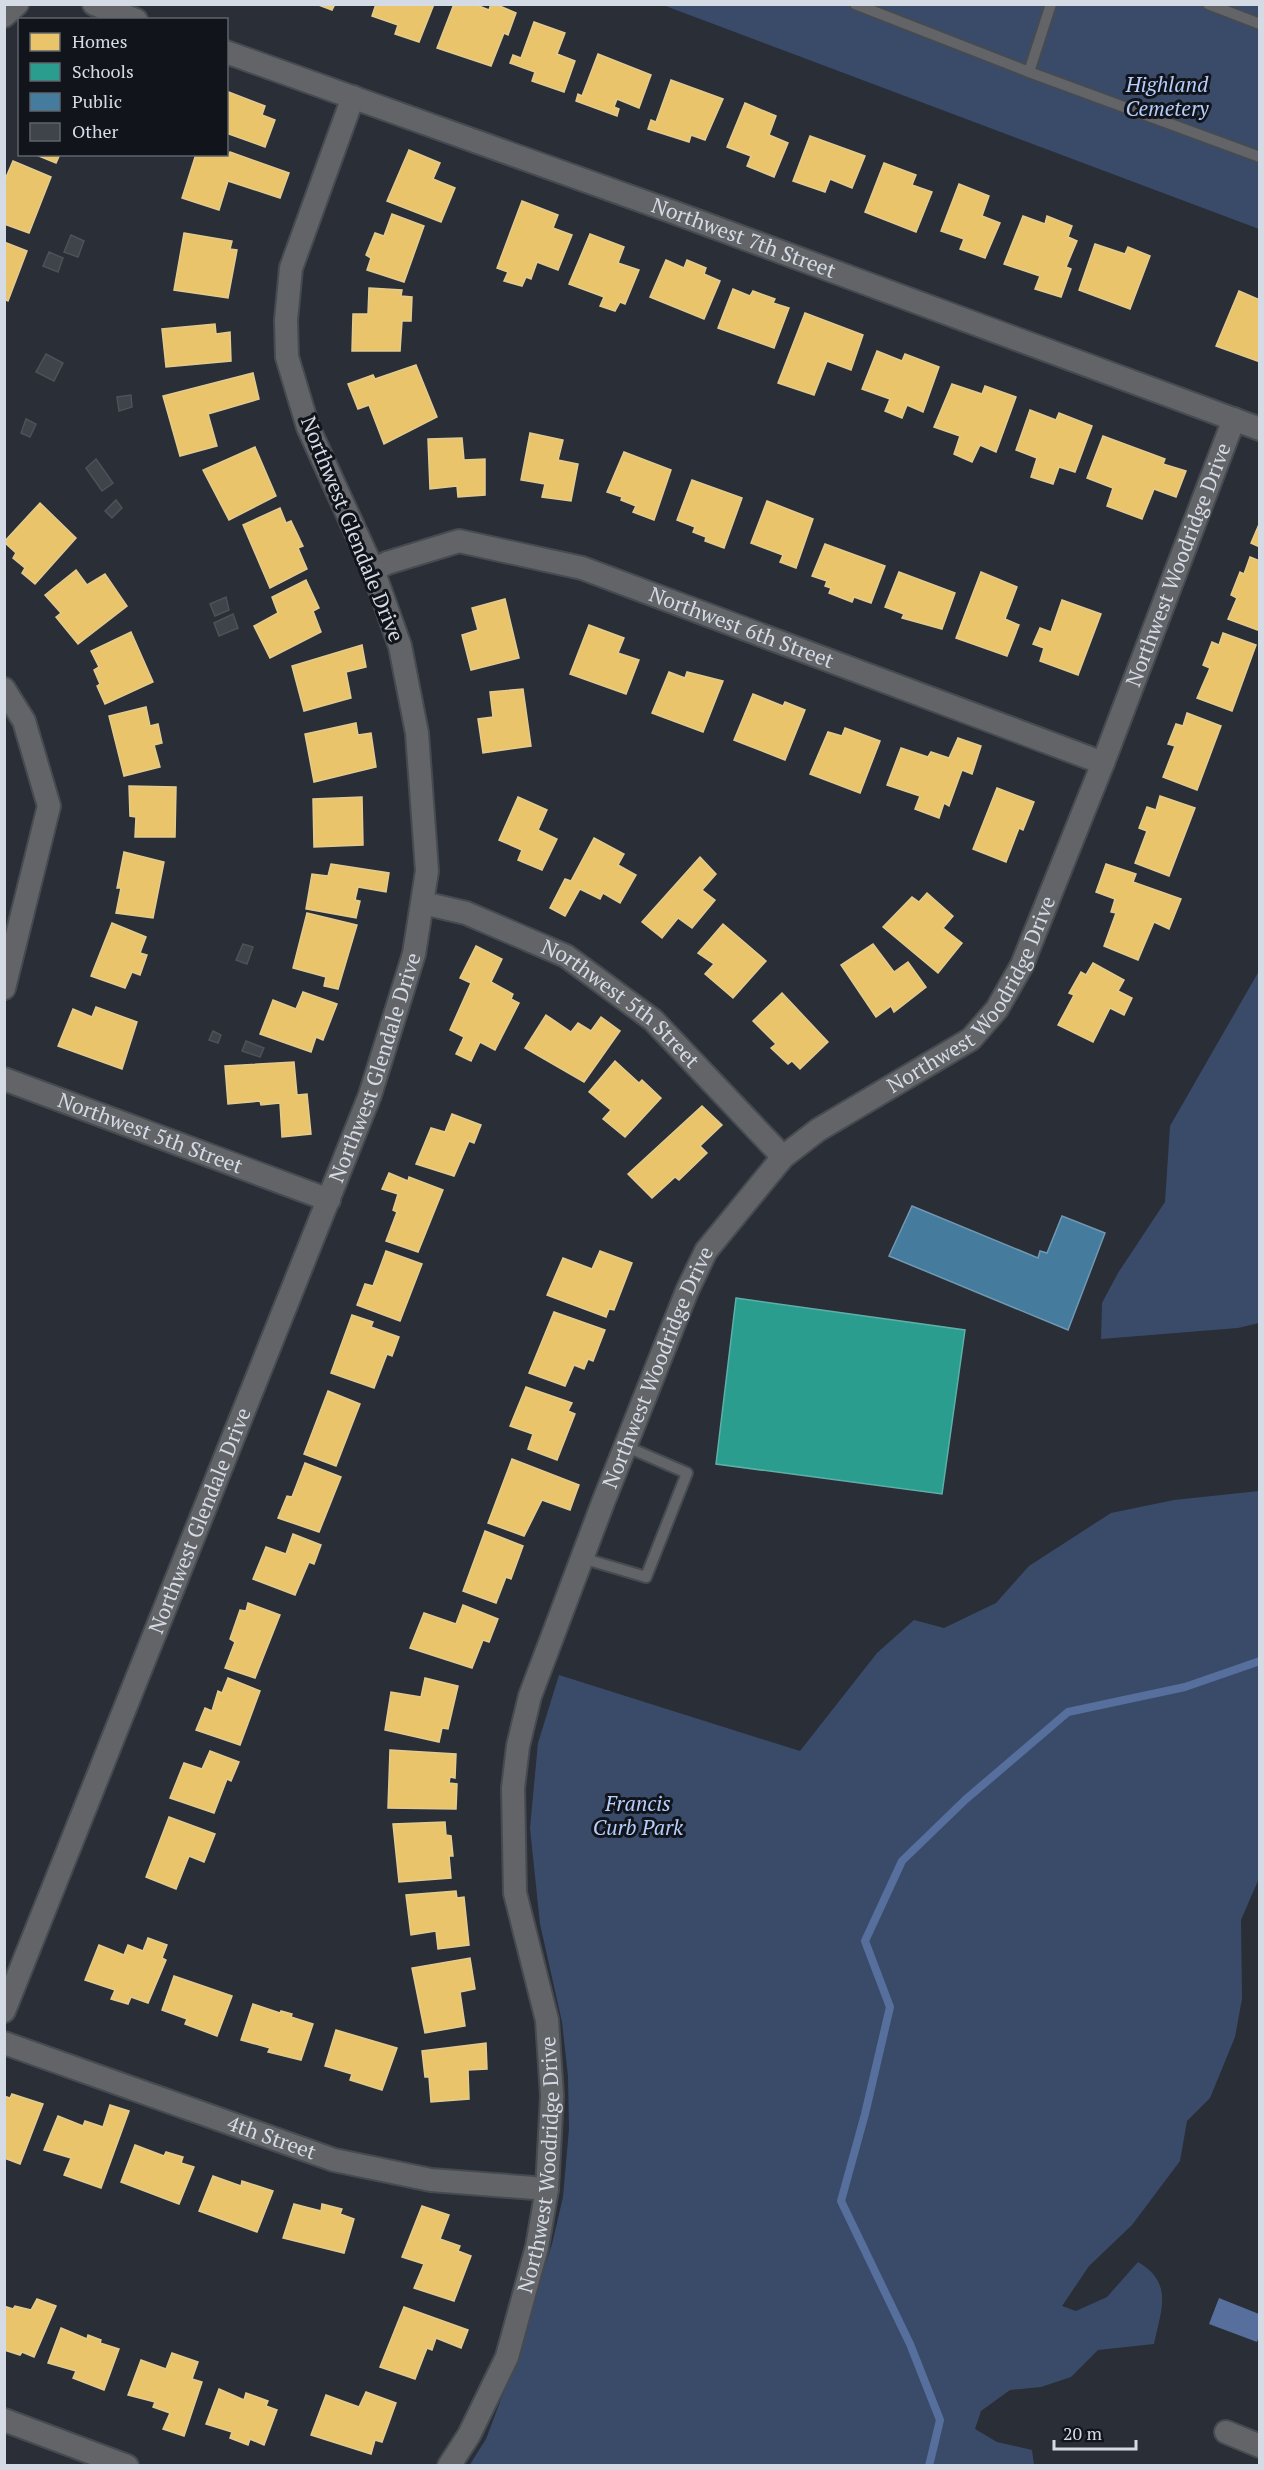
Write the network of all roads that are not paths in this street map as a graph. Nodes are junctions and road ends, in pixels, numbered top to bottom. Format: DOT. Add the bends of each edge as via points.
graph roads {
  1 [pos="17,4"];
  2 [pos="94,4"];
  3 [pos="855,4"];
  4 [pos="1051,4"];
  5 [pos="1208,4"];
  6 [pos="4,16"];
  7 [pos="131,18"];
  8 [pos="1260,24"];
  9 [pos="228,53"];
  10 [pos="1029,72"];
  11 [pos="353,97"];
  12 [pos="1260,157"];
  13 [pos="1234,419"];
  14 [pos="1260,429"];
  15 [pos="373,570"];
  16 [pos="4,689"];
  17 [pos="1103,763"];
  18 [pos="423,903"];
  19 [pos="4,988"];
  20 [pos="4,1079"];
  21 [pos="783,1157"];
  22 [pos="329,1200"];
  23 [pos="625,1446"];
  24 [pos="582,1558"];
  25 [pos="4,2011"];
  26 [pos="4,2043"];
  27 [pos="547,2188"];
  28 [pos="4,2420"];
  29 [pos="1226,2432"];
  30 [pos="1260,2446"];
  31 [pos="127,2466"];
  32 [pos="450,2466"];
  1 -- 6 [label="street"];
  2 -- 7 [label="street"];
  3 -- 10 [label="lane"];
  4 -- 10 [label="lane"];
  5 -- 8 [label="lane"];
  9 -- 11 [label="street, Northwest 7th Street"];
  10 -- 12 [label="lane"];
  11 -- 13 [label="street, Northwest 7th Street"];
  11 -- 15 [label="street, Northwest Glendale Drive" via="291,268 287,357 308,427"];
  13 -- 14 [label="street, Northwest 7th Street"];
  13 -- 17 [label="street, Northwest Woodridge Drive"];
  15 -- 17 [label="street, Northwest 6th Street" via="459,541 582,568"];
  15 -- 18 [label="street, Northwest Glendale Drive" via="400,646 417,733 427,871"];
  16 -- 19 [label="street" via="24,721 49,806"];
  17 -- 21 [label="street, Northwest Woodridge Drive" via="1022,965 997,1009 971,1039 818,1130"];
  18 -- 21 [label="street, Northwest 5th Street" via="466,913 566,956 653,1020"];
  18 -- 22 [label="street, Northwest Glendale Drive" via="408,976 370,1095"];
  20 -- 22 [label="street, Northwest 5th Street"];
  21 -- 23 [label="street, Northwest Woodridge Drive" via="706,1251"];
  22 -- 25 [label="street, Northwest Glendale Drive"];
  23 -- 24 [label="street, Northwest Woodridge Drive"];
  23 -- 24 [label="lane" via="687,1473 646,1577"];
  24 -- 27 [label="street, Northwest Woodridge Drive" via="530,1696 513,1788 515,1893 547,2020 552,2096"];
  26 -- 27 [label="street, 4th Street" via="334,2160 430,2180"];
  27 -- 32 [label="street, Northwest Woodridge Drive" via="537,2247 507,2357"];
  28 -- 31 [label="street"];
  29 -- 30 [label="street"];
}
